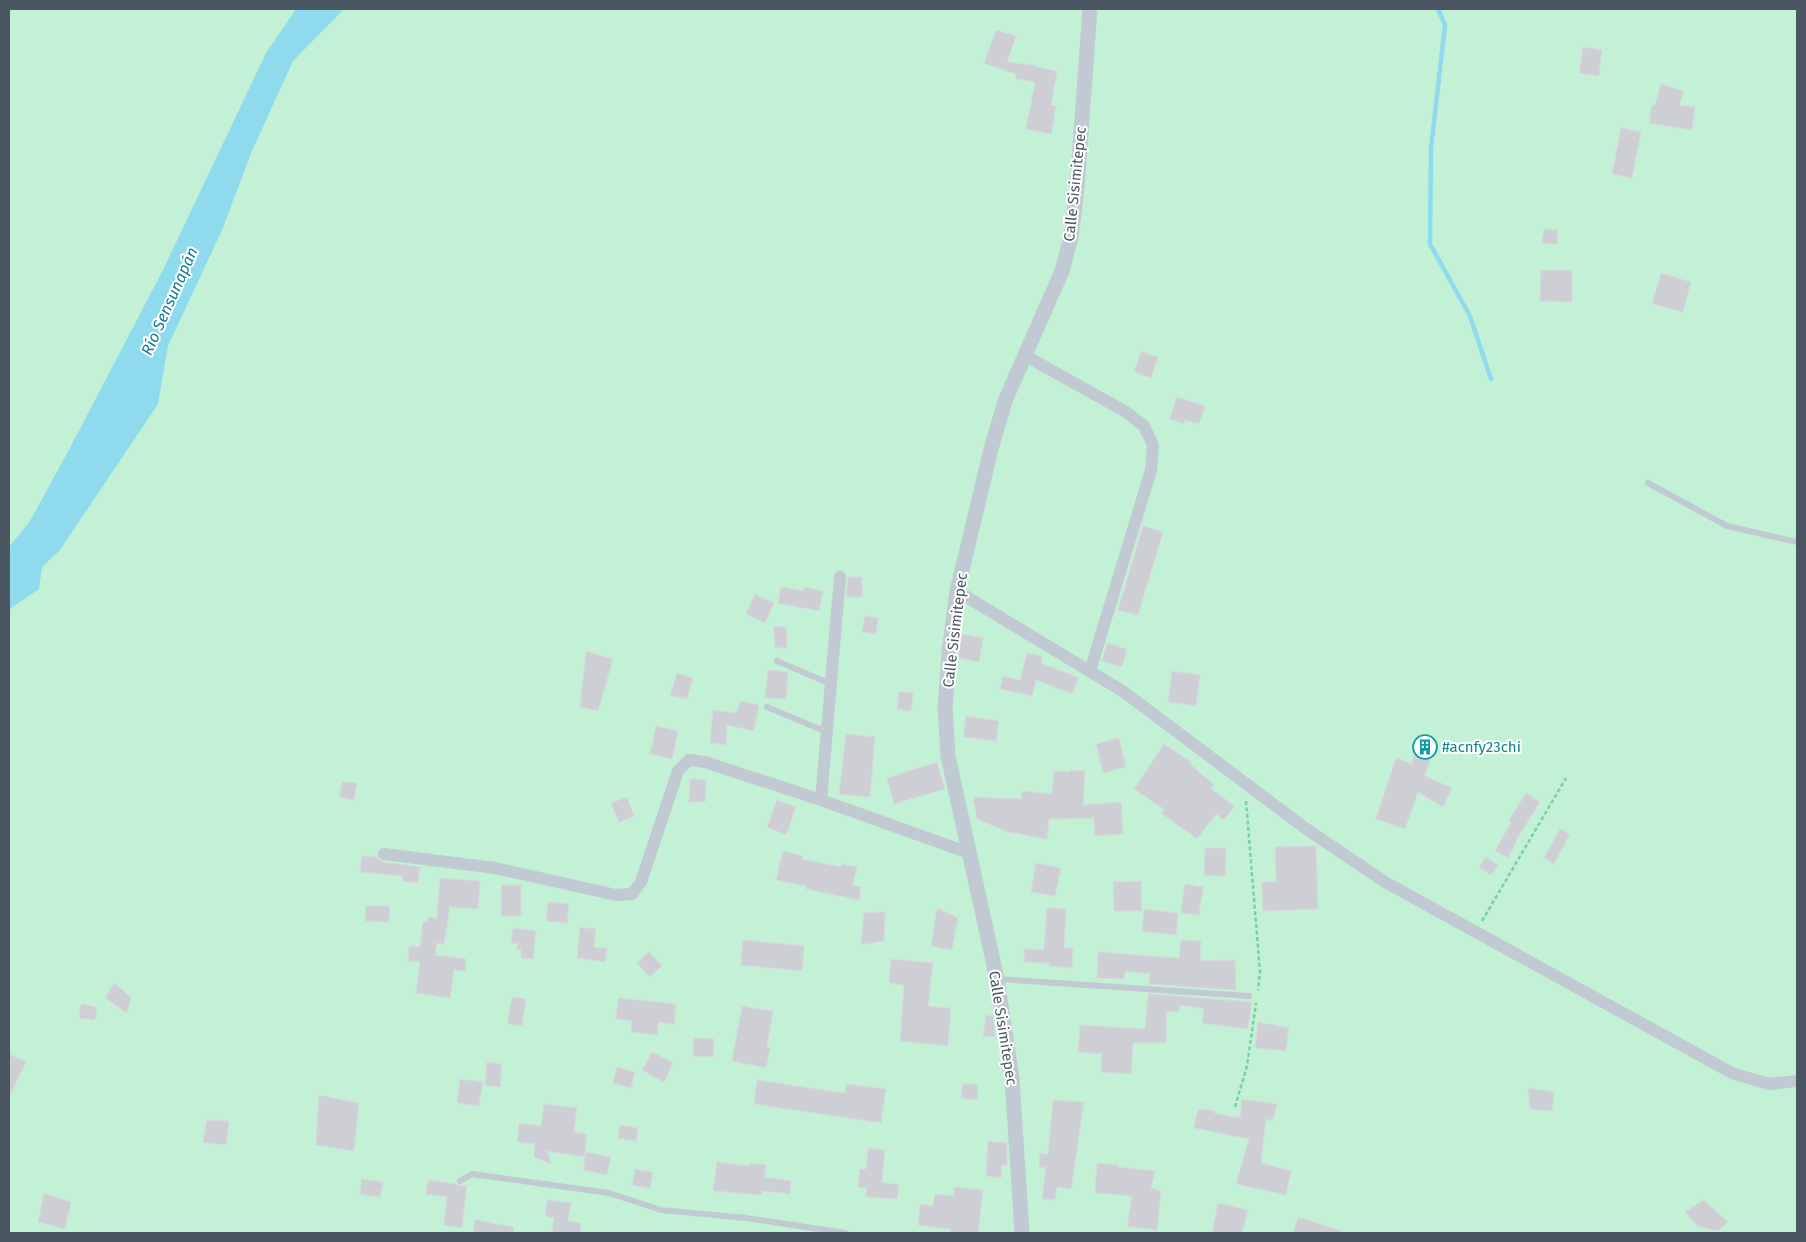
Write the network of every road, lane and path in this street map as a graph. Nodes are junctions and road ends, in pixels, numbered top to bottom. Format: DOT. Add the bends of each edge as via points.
graph roads {
  1 [pos="1090,9"];
  2 [pos="1024,355"];
  3 [pos="1648,483"];
  4 [pos="1797,542"];
  5 [pos="840,577"];
  6 [pos="957,591"];
  7 [pos="777,661"];
  8 [pos="1090,671"];
  9 [pos="830,684"];
  10 [pos="767,707"];
  11 [pos="828,733"];
  12 [pos="1566,778"];
  13 [pos="1245,782"];
  14 [pos="821,800"];
  15 [pos="969,853"];
  16 [pos="384,854"];
  17 [pos="1476,932"];
  18 [pos="996,979"];
  19 [pos="1258,991"];
  20 [pos="1249,996"];
  21 [pos="1256,1000"];
  22 [pos="1797,1081"];
  23 [pos="1235,1107"];
  24 [pos="460,1181"];
  25 [pos="846,1233"];
  26 [pos="1022,1233"];
  1 -- 2 [label="street, Calle Sisimitepec" via="1071,237 1062,272"];
  2 -- 6 [label="street, Calle Sisimitepec" via="1005,401 991,450"];
  2 -- 8 [label="street" via="1126,412 1144,426 1153,445 1151,470"];
  3 -- 4 [label="lane" via="1727,526"];
  5 -- 9 [label="street"];
  6 -- 8 [label="street"];
  6 -- 15 [label="street, Calle Sisimitepec" via="949,652 946,718 948,756"];
  7 -- 9 [label="lane"];
  8 -- 13 [label="street" via="1124,692"];
  9 -- 11 [label="street"];
  10 -- 11 [label="lane"];
  11 -- 14 [label="street"];
  12 -- 17 [label="path"];
  13 -- 17 [label="street" via="1305,828 1385,882"];
  13 -- 19 [label="path" via="1260,972"];
  14 -- 15 [label="street"];
  14 -- 16 [label="street" via="705,762 689,760 678,771 641,882 632,894 616,894 496,868"];
  15 -- 18 [label="street, Calle Sisimitepec"];
  17 -- 22 [label="street" via="1732,1073 1769,1084"];
  18 -- 20 [label="lane"];
  18 -- 26 [label="street, Calle Sisimitepec" via="1012,1078"];
  21 -- 23 [label="path" via="1247,1066"];
  24 -- 25 [label="lane" via="472,1174 609,1193 661,1210 746,1218"];
}
